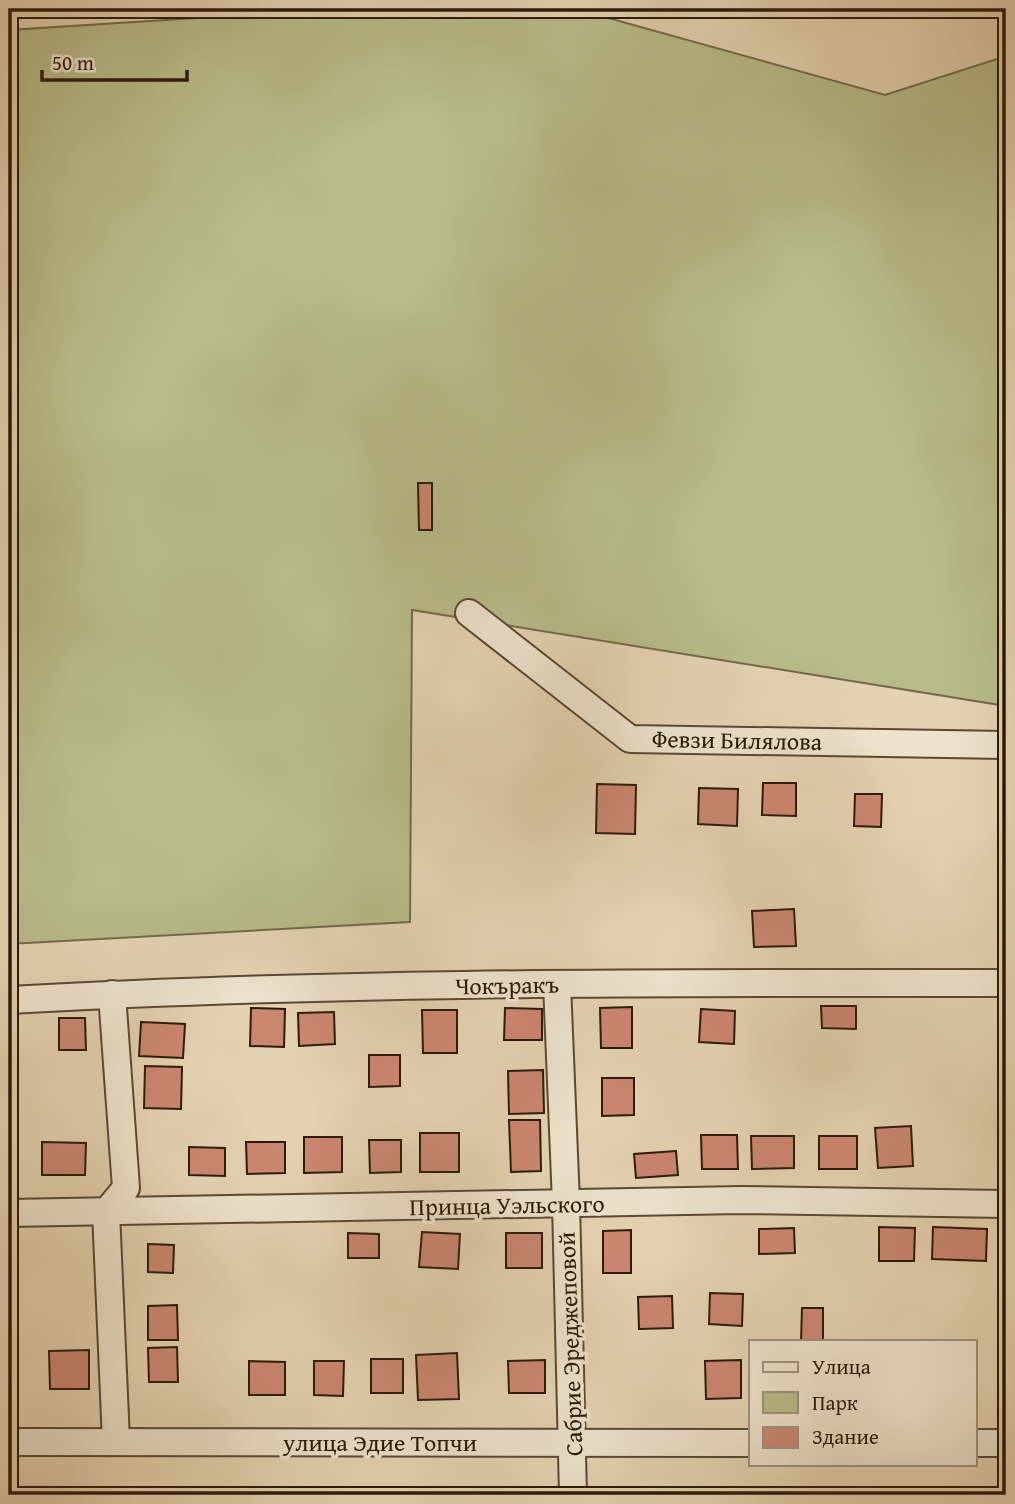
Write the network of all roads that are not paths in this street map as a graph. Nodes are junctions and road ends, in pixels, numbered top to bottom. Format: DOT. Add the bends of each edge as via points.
graph roads {
  1 [pos="469,613"];
  2 [pos="1006,744"];
  3 [pos="1006,983"];
  4 [pos="557,984"];
  5 [pos="112,994"];
  6 [pos="9,1000"];
  7 [pos="566,1203"];
  8 [pos="1006,1204"];
  9 [pos="106,1212"];
  10 [pos="9,1213"];
  11 [pos="9,1441"];
  12 [pos="116,1441"];
  13 [pos="574,1443"];
  14 [pos="749,1443"];
  15 [pos="976,1443"];
  16 [pos="1006,1443"];
  17 [pos="573,1495"];
  1 -- 2 [label="street, Февзи Билялова" via="630,739"];
  3 -- 4 [label="street, Чокъракъ"];
  4 -- 5 [label="street, Чокъракъ"];
  4 -- 7 [label="street, Сабрие Эреджеповой"];
  5 -- 6 [label="street, Чокъракъ"];
  5 -- 9 [label="street" via="126,1188"];
  7 -- 8 [label="street, Принца Уэльского"];
  7 -- 9 [label="street, Принца Уэльского"];
  7 -- 13 [label="street, Сабрие Эреджеповой"];
  9 -- 10 [label="street, Принца Уэльского"];
  9 -- 12 [label="street"];
  11 -- 12 [label="street, улица Эдие Топчи"];
  12 -- 13 [label="street, улица Эдие Топчи"];
  13 -- 14 [label="street, улица Эдие Топчи"];
  13 -- 17 [label="street, Сабрие Эреджеповой"];
  15 -- 16 [label="street"];
}
